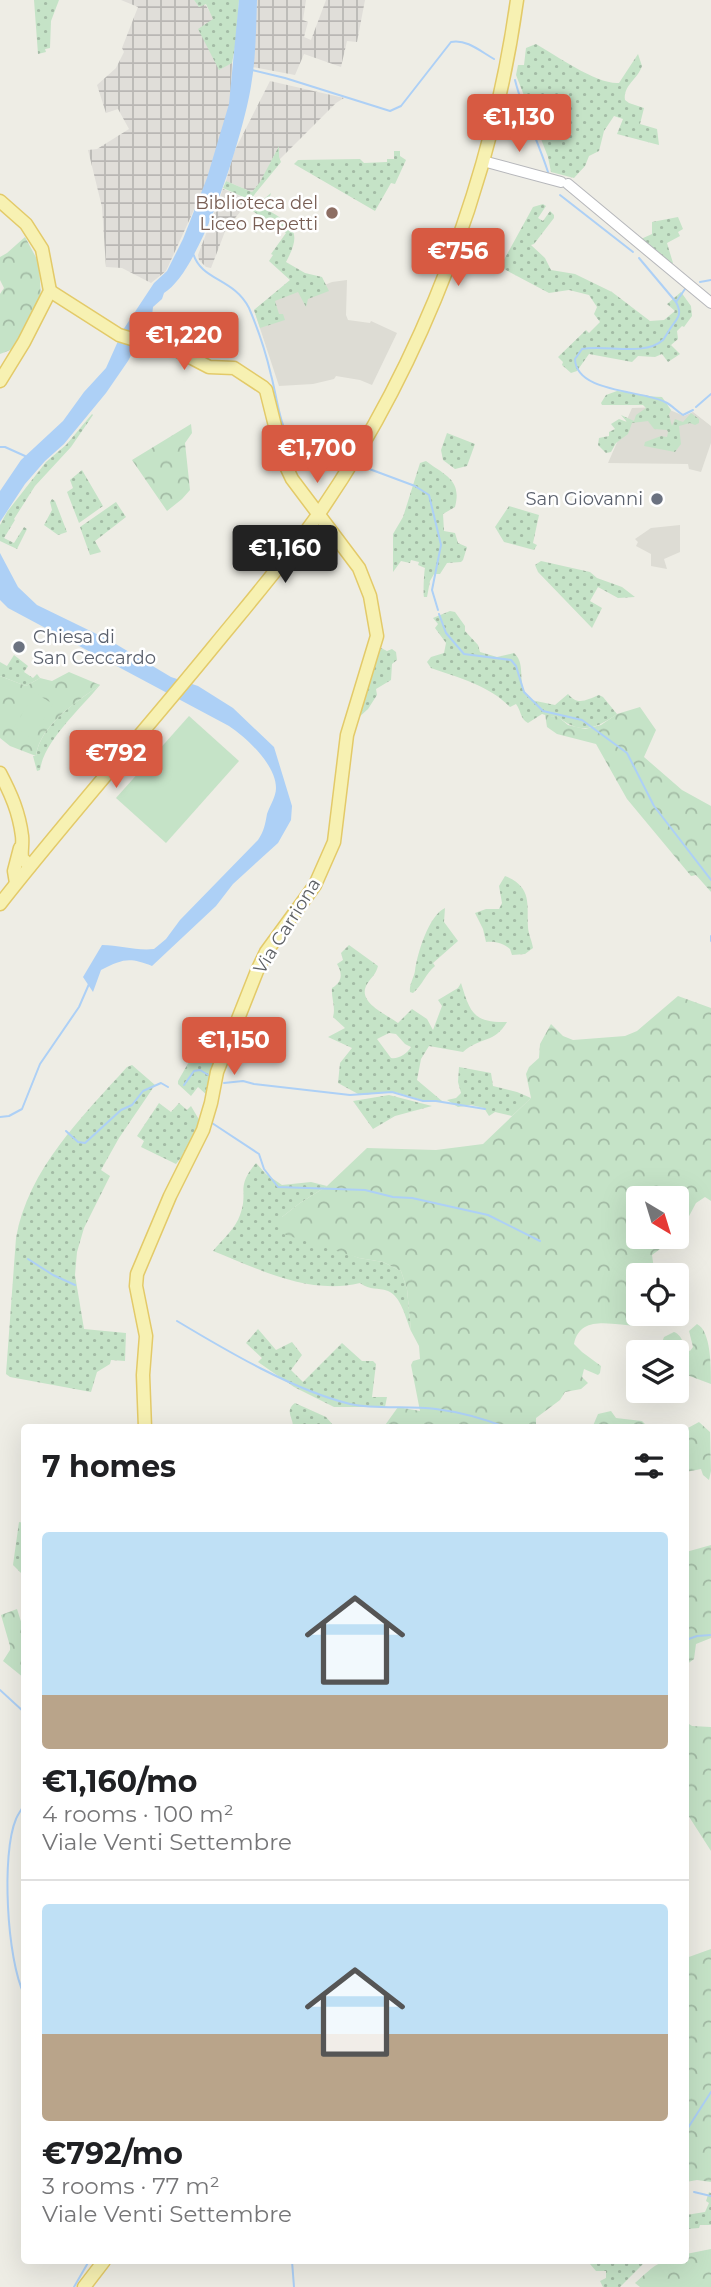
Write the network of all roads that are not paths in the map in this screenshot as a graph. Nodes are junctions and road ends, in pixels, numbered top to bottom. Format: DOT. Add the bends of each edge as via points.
graph roads {
  1 [pos="517,0"];
  2 [pos="483,161"];
  3 [pos="0,201"];
  4 [pos="50,291"];
  5 [pos="711,303"];
  6 [pos="0,381"];
  7 [pos="318,514"];
  8 [pos="0,773"];
  9 [pos="23,841"];
  10 [pos="34,862"];
  11 [pos="16,883"];
  12 [pos="0,904"];
  13 [pos="145,1424"];
  14 [pos="102,2264"];
  15 [pos="84,2287"];
  1 -- 2 [label="main road"];
  2 -- 5 [label="street" via="558,181"];
  2 -- 7 [label="main road" via="427,316 390,393"];
  3 -- 4 [label="main road" via="26,224 42,249"];
  4 -- 6 [label="main road"];
  4 -- 7 [label="main road, Via Carriona" via="119,334 163,344 209,366 234,368 256,381 266,390 284,462"];
  7 -- 10 [label="main road" via="253,600"];
  7 -- 13 [label="main road, Via Carriona" via="359,568 377,636 348,735 334,842 315,885 257,971 218,1072 203,1130 137,1274 146,1336"];
  8 -- 9 [label="main road" via="15,802"];
  9 -- 10 [label="main road" via="22,858"];
  9 -- 11 [label="main road" via="13,870"];
  10 -- 11 [label="main road"];
  11 -- 12 [label="main road"];
  14 -- 15 [label="main road"];
}
